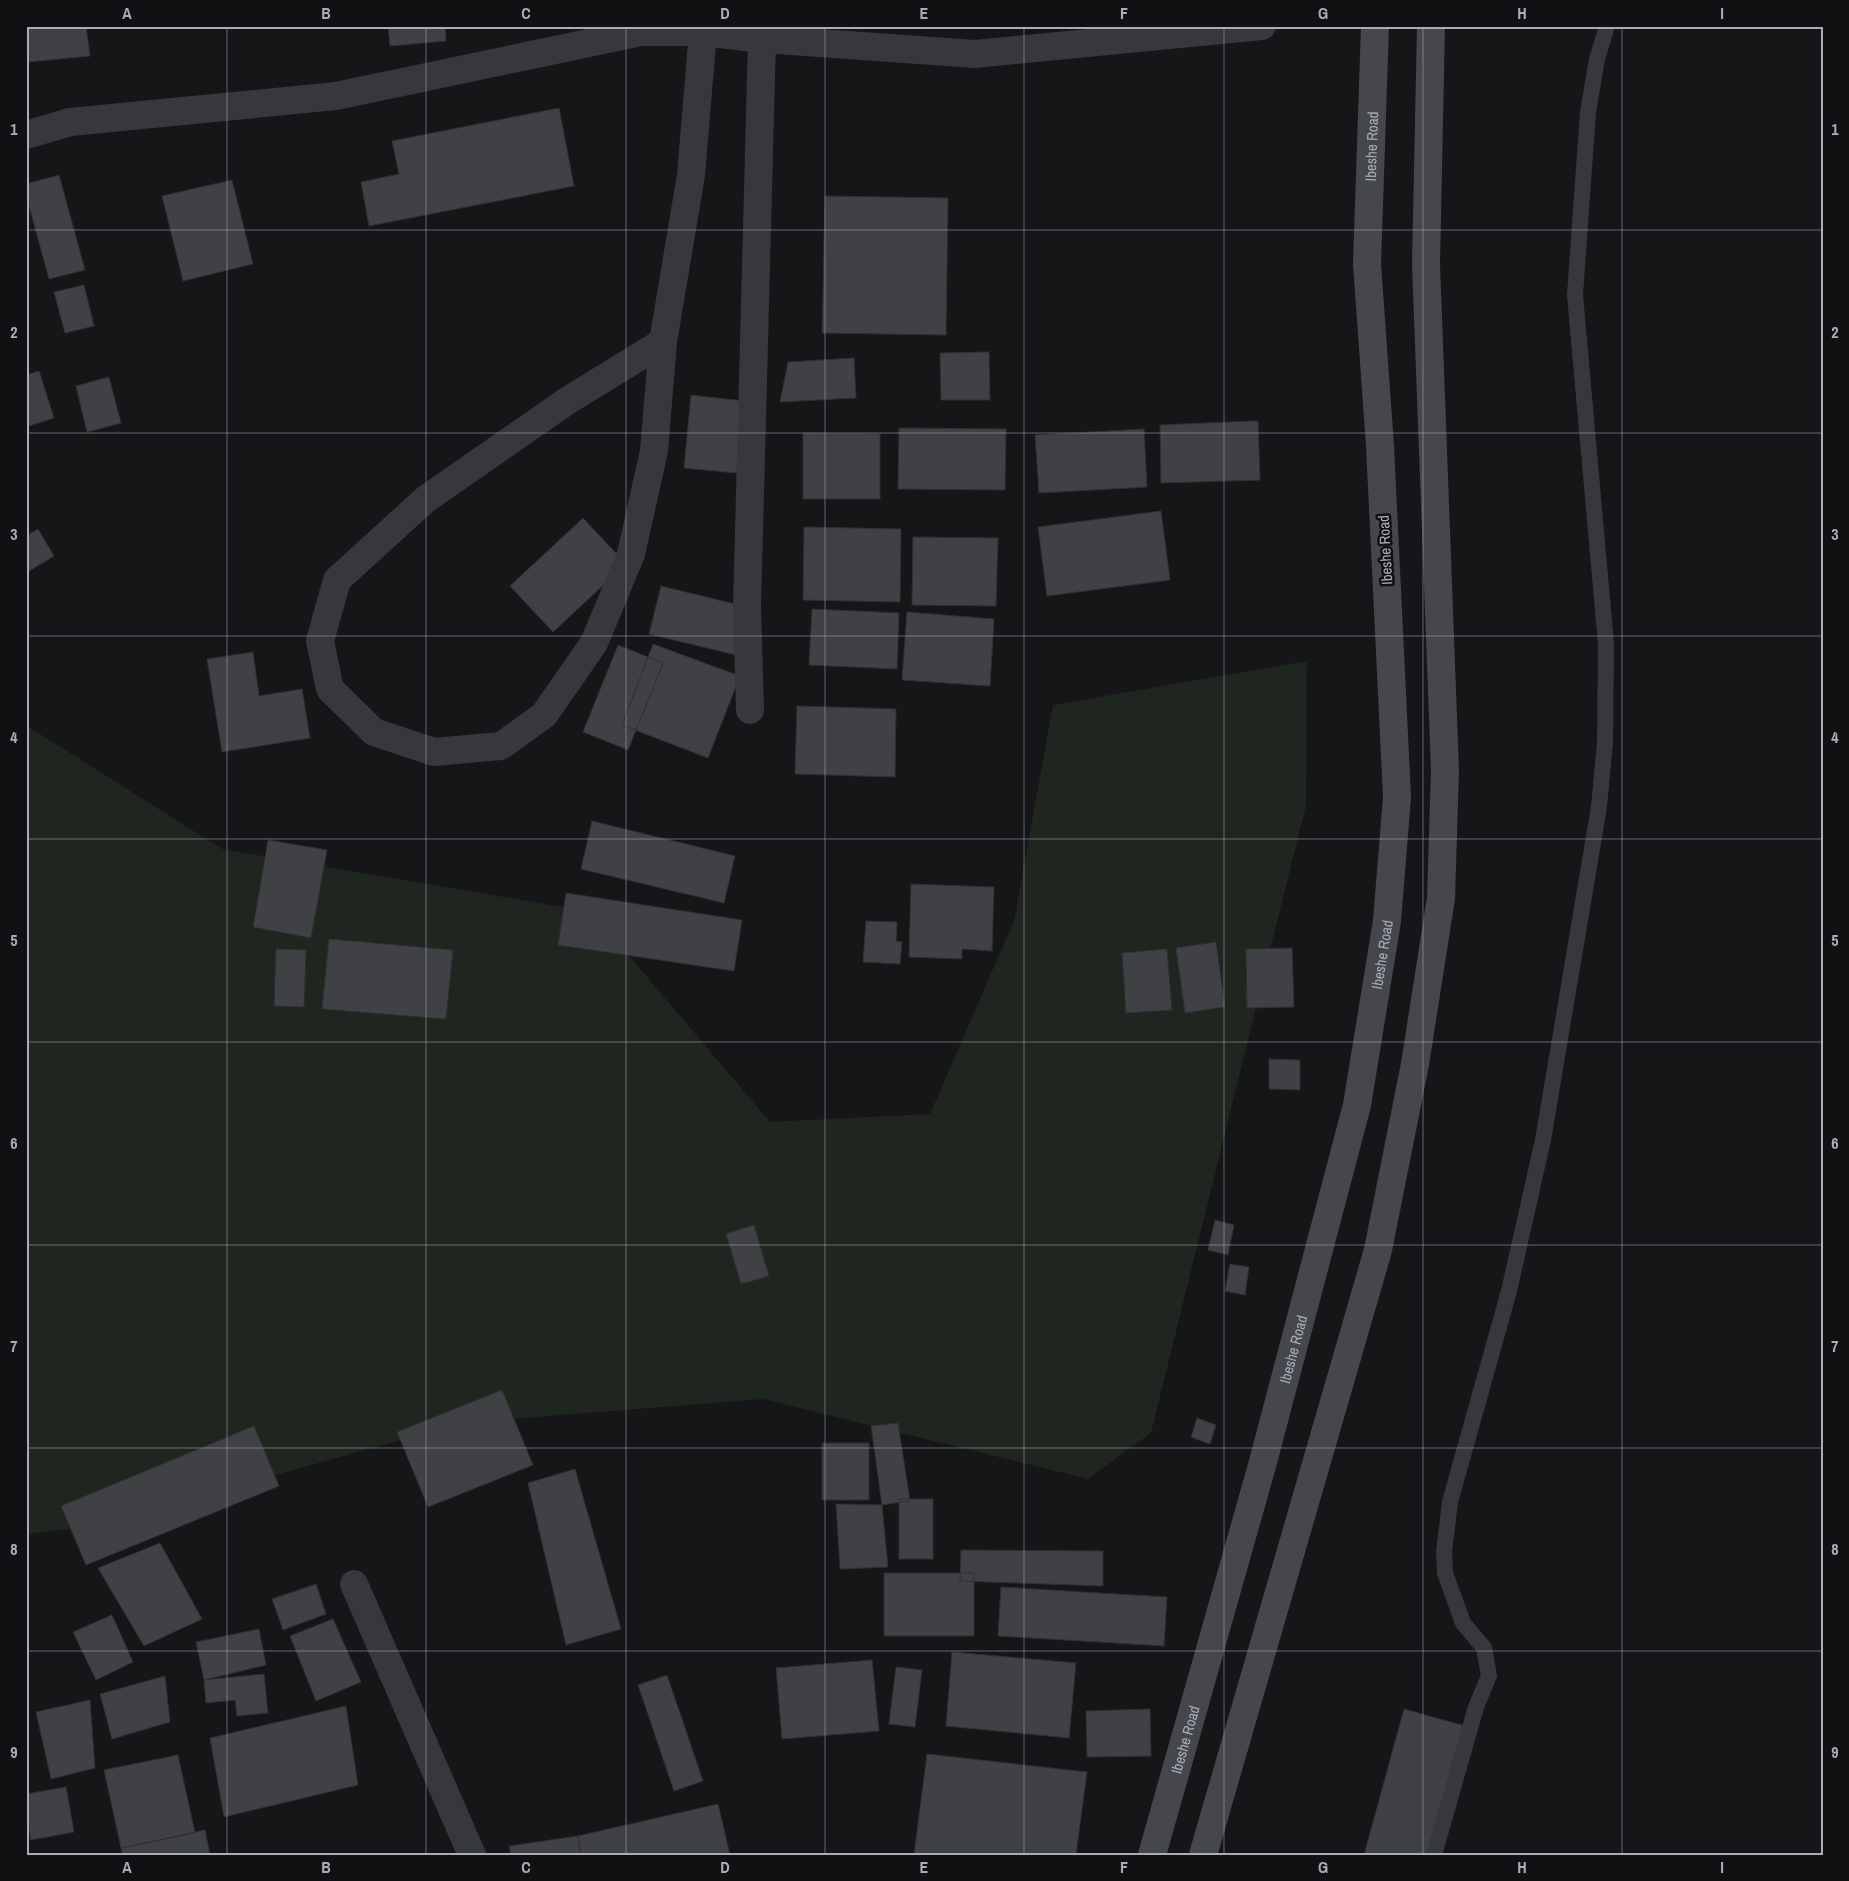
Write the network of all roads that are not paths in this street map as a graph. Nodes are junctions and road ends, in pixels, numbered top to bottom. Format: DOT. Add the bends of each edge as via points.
graph roads {
  1 [pos="1262,26"];
  2 [pos="1375,26"];
  3 [pos="1431,26"];
  4 [pos="1607,26"];
  5 [pos="641,29"];
  6 [pos="702,32"];
  7 [pos="762,39"];
  8 [pos="26,135"];
  9 [pos="663,342"];
  10 [pos="750,710"];
  11 [pos="354,1584"];
  12 [pos="472,1855"];
  13 [pos="1152,1855"];
  14 [pos="1203,1855"];
  15 [pos="1434,1855"];
  1 -- 7 [label="street" via="975,54"];
  2 -- 13 [label="main road, Ibeshe Road" via="1367,264 1380,446 1397,797 1387,921 1357,1105 1260,1472"];
  3 -- 14 [label="main road" via="1426,264 1445,771 1441,898 1415,1064 1378,1250"];
  4 -- 15 [label="lane" via="1588,112 1574,295 1606,644 1605,742 1599,807 1543,1140 1509,1291 1450,1502 1445,1573 1463,1623 1484,1648 1489,1676 1476,1707"];
  5 -- 6 [label="street"];
  5 -- 8 [label="street" via="336,96 70,122"];
  6 -- 7 [label="street"];
  6 -- 9 [label="street" via="691,175"];
  7 -- 10 [label="street" via="747,607"];
  9 -- 9 [label="street" via="654,451 631,554 594,643 544,715 501,746 434,752 374,732 330,690 320,641 337,580 426,499 567,401"];
  11 -- 12 [label="street"];
}
